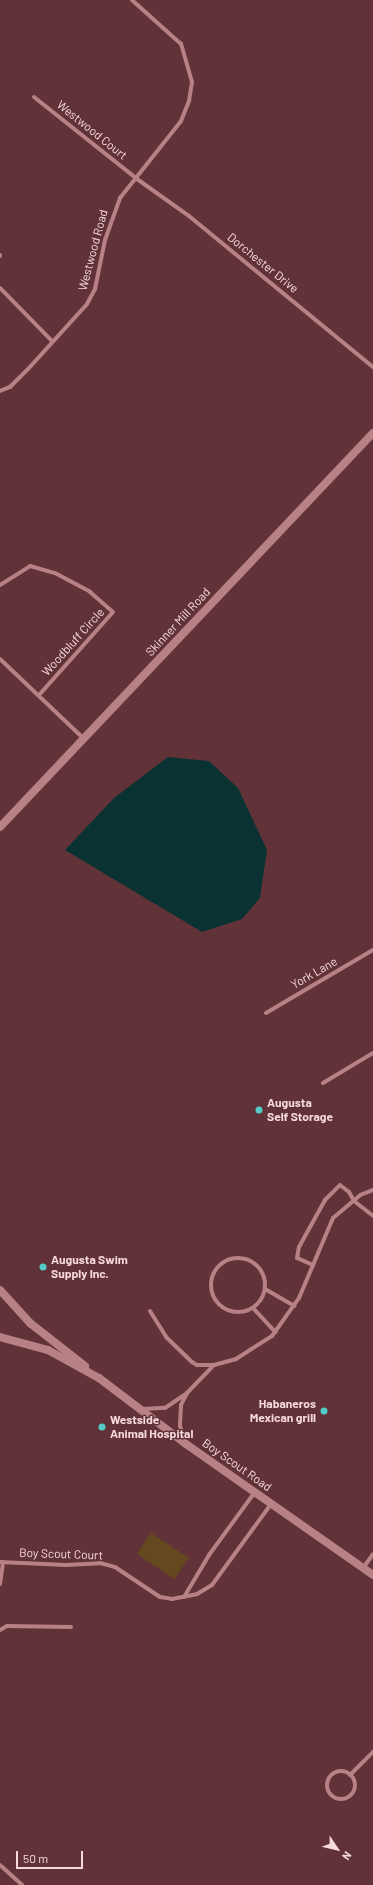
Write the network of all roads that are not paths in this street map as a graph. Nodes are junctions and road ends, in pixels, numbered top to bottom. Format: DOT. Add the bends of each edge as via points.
graph roads {
  1 [pos="132,0"];
  2 [pos="34,97"];
  3 [pos="137,179"];
  4 [pos="0,288"];
  5 [pos="52,341"];
  6 [pos="373,367"];
  7 [pos="0,391"];
  8 [pos="373,433"];
  9 [pos="0,585"];
  10 [pos="0,659"];
  11 [pos="40,694"];
  12 [pos="84,738"];
  13 [pos="0,827"];
  14 [pos="373,950"];
  15 [pos="266,1013"];
  16 [pos="373,1053"];
  17 [pos="323,1084"];
  18 [pos="373,1190"];
  19 [pos="354,1201"];
  20 [pos="373,1216"];
  21 [pos="313,1265"];
  22 [pos="265,1289"];
  23 [pos="0,1290"];
  24 [pos="294,1306"];
  25 [pos="253,1308"];
  26 [pos="150,1311"];
  27 [pos="275,1332"];
  28 [pos="0,1338"];
  29 [pos="214,1365"];
  30 [pos="99,1378"];
  31 [pos="187,1393"];
  32 [pos="139,1408"];
  33 [pos="186,1444"];
  34 [pos="254,1492"];
  35 [pos="271,1504"];
  36 [pos="373,1554"];
  37 [pos="2,1562"];
  38 [pos="363,1568"];
  39 [pos="373,1575"];
  40 [pos="0,1584"];
  41 [pos="184,1597"];
  42 [pos="71,1627"];
  43 [pos="0,1630"];
  44 [pos="373,1752"];
  45 [pos="350,1774"];
  46 [pos="0,1865"];
  47 [pos="22,1885"];
  1 -- 3 [label="street, Westwood Road" via="181,44 192,82 189,101 181,121"];
  2 -- 3 [label="street, Westwood Court"];
  3 -- 5 [label="street, Westwood Road" via="120,198 112,215 95,289 87,304"];
  3 -- 6 [label="street, Dorchester Drive" via="190,216"];
  4 -- 5 [label="street"];
  5 -- 7 [label="street, Westwood Road" via="10,387"];
  8 -- 12 [label="street, Skinner Mill Road"];
  9 -- 11 [label="street, Woodbluff Circle" via="30,566 55,573 90,592 113,612"];
  10 -- 11 [label="street"];
  11 -- 12 [label="street"];
  12 -- 13 [label="street, Skinner Mill Road"];
  14 -- 15 [label="street, York Lane"];
  16 -- 17 [label="street"];
  18 -- 19 [label="street"];
  19 -- 20 [label="street"];
  19 -- 21 [label="street" via="333,1218"];
  19 -- 21 [label="street" via="350,1192 340,1184 325,1200 299,1247 297,1258"];
  21 -- 24 [label="street"];
  22 -- 24 [label="street"];
  22 -- 25 [label="street" via="260,1302"];
  22 -- 25 [label="street" via="262,1273 252,1261 236,1258 225,1261 217,1268 211,1283 212,1294 218,1304 227,1310 237,1312"];
  23 -- 30 [label="street" via="30,1323"];
  24 -- 27 [label="street"];
  25 -- 27 [label="street"];
  26 -- 29 [label="street" via="178,1350 197,1365"];
  27 -- 29 [label="street" via="236,1359"];
  28 -- 30 [label="street, Boy Scout Road" via="48,1350"];
  29 -- 31 [label="street"];
  30 -- 32 [label="street, Boy Scout Road"];
  31 -- 32 [label="street" via="165,1408 151,1411"];
  31 -- 33 [label="street" via="182,1405 180,1426"];
  32 -- 33 [label="street, Boy Scout Road"];
  33 -- 34 [label="street, Boy Scout Road"];
  34 -- 35 [label="street, Boy Scout Road"];
  34 -- 41 [label="street" via="210,1554"];
  35 -- 38 [label="street, Boy Scout Road"];
  35 -- 41 [label="street, Boy Scout Court" via="212,1585 197,1594"];
  36 -- 38 [label="street"];
  37 -- 40 [label="street"];
  37 -- 41 [label="street, Boy Scout Court" via="66,1565 100,1563 115,1567 160,1597"];
  38 -- 39 [label="street, Boy Scout Road"];
  42 -- 43 [label="street" via="6,1626"];
  44 -- 45 [label="street"];
  45 -- 45 [label="street" via="355,1782 350,1796 342,1798 331,1794 327,1786 330,1776 340,1771"];
  46 -- 47 [label="street"];
}
